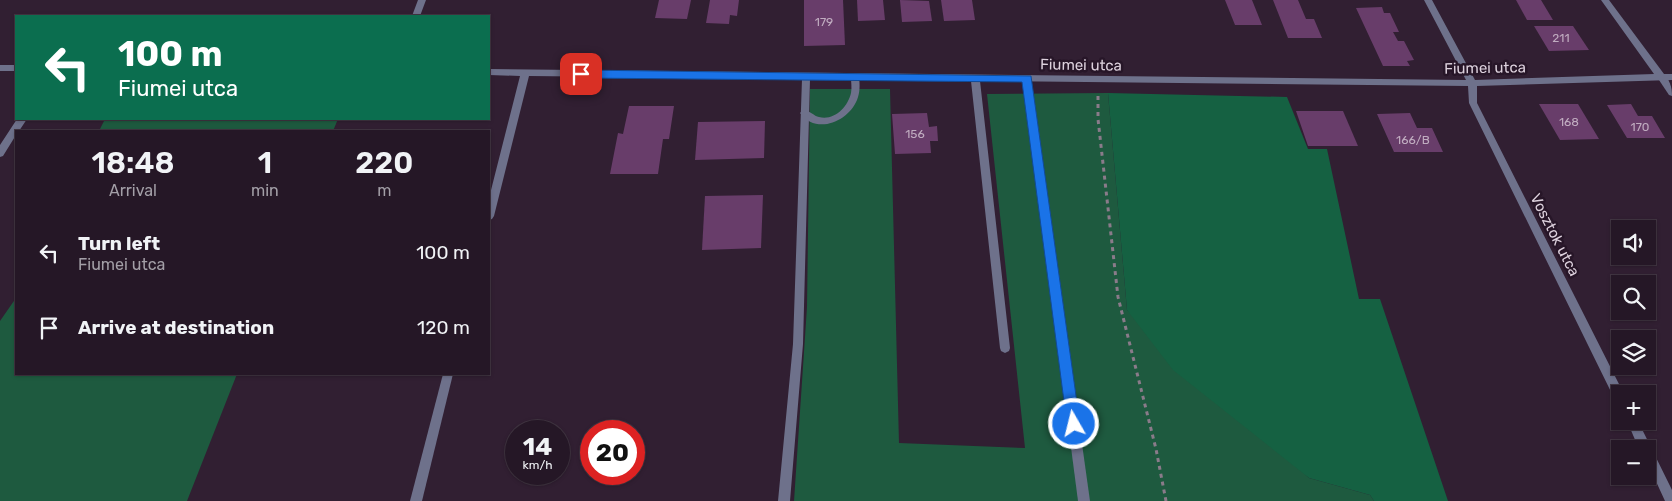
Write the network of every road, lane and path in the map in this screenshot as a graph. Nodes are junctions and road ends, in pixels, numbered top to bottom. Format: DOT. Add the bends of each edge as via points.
graph roads {
  1 [pos="422,0"];
  2 [pos="1428,0"];
  3 [pos="1605,0"];
  4 [pos="416,15"];
  5 [pos="0,68"];
  6 [pos="15,68"];
  7 [pos="490,72"];
  8 [pos="525,74"];
  9 [pos="806,76"];
  10 [pos="854,77"];
  11 [pos="1661,77"];
  12 [pos="1672,77"];
  13 [pos="975,78"];
  14 [pos="1027,79"];
  15 [pos="1100,80"];
  16 [pos="1472,83"];
  17 [pos="1672,92"];
  18 [pos="805,113"];
  19 [pos="21,120"];
  20 [pos="0,153"];
  21 [pos="490,212"];
  22 [pos="1005,348"];
  23 [pos="448,375"];
  24 [pos="1613,385"];
  25 [pos="1656,470"];
  26 [pos="416,501"];
  27 [pos="784,501"];
  28 [pos="1084,501"];
  29 [pos="1166,501"];
  30 [pos="1671,501"];
  1 -- 4 [label="street"];
  2 -- 16 [label="street"];
  3 -- 11 [label="street"];
  5 -- 6 [label="street"];
  7 -- 8 [label="street, Fiumei utca"];
  8 -- 9 [label="street, Fiumei utca"];
  8 -- 21 [label="street"];
  9 -- 10 [label="street, Fiumei utca"];
  9 -- 18 [label="street"];
  10 -- 13 [label="street, Fiumei utca"];
  10 -- 18 [label="street" via="856,92 850,107 842,114 816,122"];
  11 -- 12 [label="street, Fiumei utca"];
  11 -- 16 [label="street, Fiumei utca"];
  11 -- 17 [label="street"];
  13 -- 14 [label="street, Fiumei utca"];
  13 -- 22 [label="street"];
  14 -- 15 [label="street, Fiumei utca"];
  14 -- 28 [label="street"];
  15 -- 16 [label="street, Fiumei utca"];
  15 -- 29 [label="path" via="1098,119 1118,297"];
  16 -- 24 [label="street, Vosztok utca" via="1472,103"];
  18 -- 27 [label="street" via="798,335"];
  19 -- 20 [label="street"];
  23 -- 26 [label="street"];
  25 -- 30 [label="street"];
}
